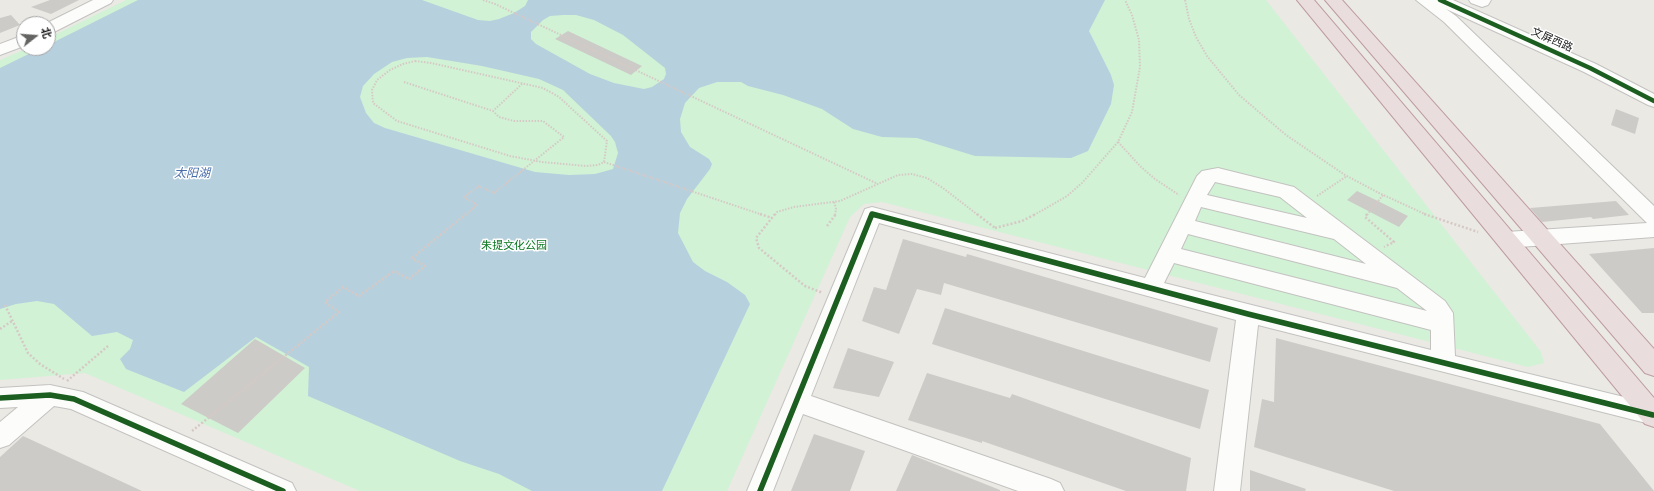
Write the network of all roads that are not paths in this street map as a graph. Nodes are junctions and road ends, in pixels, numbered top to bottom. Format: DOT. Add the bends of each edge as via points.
graph roads {
  1 [pos="105,0"];
  2 [pos="1305,0"];
  3 [pos="1333,0"];
  4 [pos="1424,0"];
  5 [pos="1440,0"];
  6 [pos="1477,0"];
  7 [pos="1483,0"];
  8 [pos="56,25"];
  9 [pos="16,43"];
  10 [pos="0,50"];
  11 [pos="1654,101"];
  12 [pos="1195,200"];
  13 [pos="1654,218"];
  14 [pos="1182,225"];
  15 [pos="1654,230"];
  16 [pos="1342,233"];
  17 [pos="1542,238"];
  18 [pos="1506,240"];
  19 [pos="1168,254"];
  20 [pos="1405,282"];
  21 [pos="1151,288"];
  22 [pos="1248,314"];
  23 [pos="1442,324"];
  24 [pos="1443,363"];
  25 [pos="1654,366"];
  26 [pos="58,388"];
  27 [pos="0,398"];
  28 [pos="796,401"];
  29 [pos="1653,416"];
  30 [pos="0,437"];
  31 [pos="283,491"];
  32 [pos="760,491"];
  33 [pos="1051,491"];
  34 [pos="1227,491"];
  1 -- 8 [label="street"];
  2 -- 18 [label="highway"];
  3 -- 17 [label="highway"];
  4 -- 13 [label="street" via="1450,19"];
  5 -- 11 [label="street, 文屏西路" via="1590,68"];
  6 -- 7 [label="street"];
  9 -- 10 [label="street"];
  12 -- 14 [label="street"];
  12 -- 16 [label="street"];
  12 -- 16 [label="street" via="1204,181 1209,176 1218,175 1287,192"];
  14 -- 19 [label="street"];
  14 -- 20 [label="street"];
  15 -- 17 [label="street"];
  16 -- 20 [label="street"];
  17 -- 18 [label="street"];
  17 -- 25 [label="highway"];
  18 -- 29 [label="highway"];
  19 -- 21 [label="street"];
  19 -- 23 [label="street"];
  20 -- 23 [label="street" via="1437,307 1442,313"];
  21 -- 22 [label="street"];
  21 -- 28 [label="street" via="872,214"];
  22 -- 24 [label="street"];
  22 -- 34 [label="street"];
  23 -- 24 [label="street"];
  24 -- 29 [label="street"];
  26 -- 27 [label="street"];
  26 -- 30 [label="street"];
  26 -- 31 [label="street" via="74,399"];
  28 -- 32 [label="street"];
  28 -- 33 [label="street"];
}
